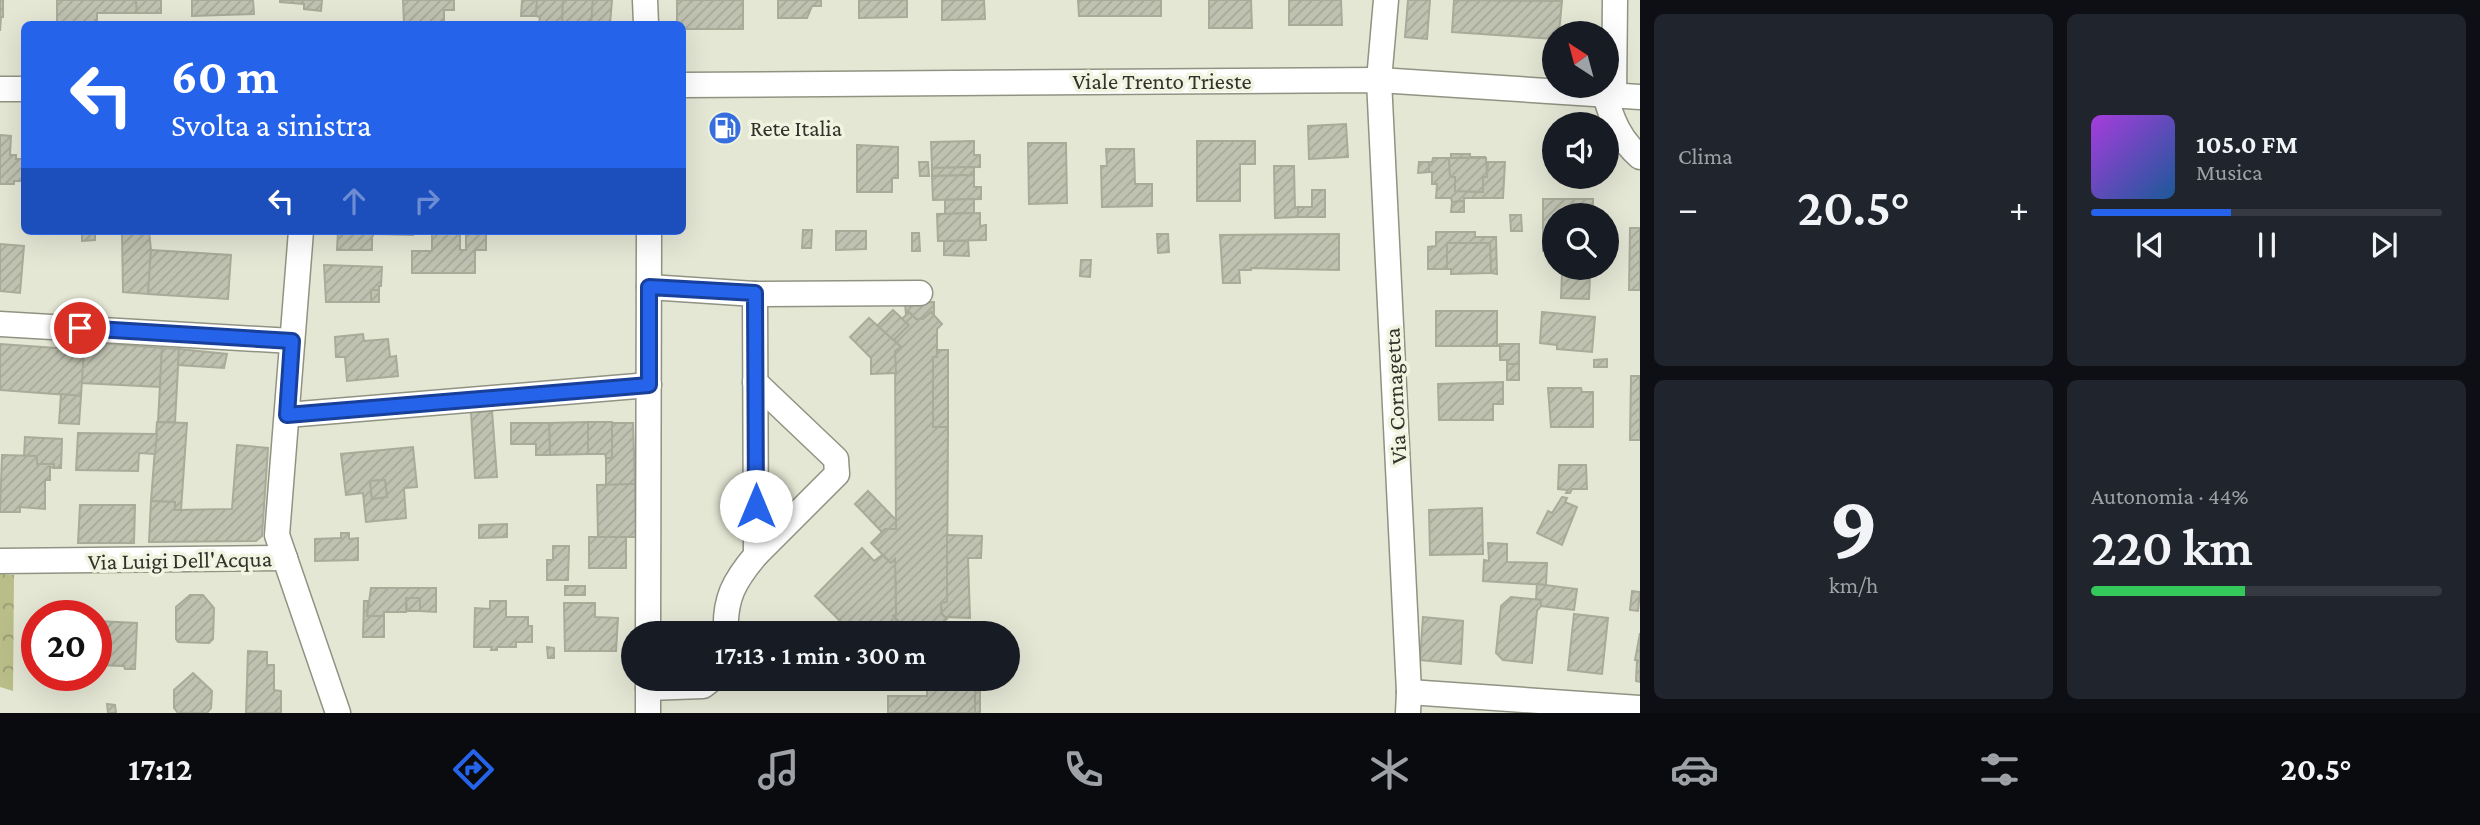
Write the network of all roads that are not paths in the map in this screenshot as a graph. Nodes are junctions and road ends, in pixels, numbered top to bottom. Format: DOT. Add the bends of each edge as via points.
graph roads {
  1 [pos="646,0"];
  2 [pos="1386,0"];
  3 [pos="1615,0"];
  4 [pos="646,21"];
  5 [pos="1614,21"];
  6 [pos="1379,80"];
  7 [pos="686,85"];
  8 [pos="0,89"];
  9 [pos="21,89"];
  10 [pos="1542,91"];
  11 [pos="1619,96"];
  12 [pos="1640,97"];
  13 [pos="1609,98"];
  14 [pos="1640,158"];
  15 [pos="301,235"];
  16 [pos="649,235"];
  17 [pos="649,287"];
  18 [pos="755,293"];
  19 [pos="920,293"];
  20 [pos="0,324"];
  21 [pos="292,341"];
  22 [pos="755,382"];
  23 [pos="649,385"];
  24 [pos="287,415"];
  25 [pos="756,555"];
  26 [pos="285,558"];
  27 [pos="0,561"];
  28 [pos="649,621"];
  29 [pos="725,621"];
  30 [pos="648,691"];
  31 [pos="1409,703"];
  32 [pos="1640,708"];
  33 [pos="338,713"];
  34 [pos="648,713"];
  1 -- 4 [label="street"];
  2 -- 6 [label="street, Via Cornagetta"];
  3 -- 5 [label="street"];
  6 -- 7 [label="street, Viale Trento Trieste"];
  6 -- 10 [label="street, Viale Trento Trieste"];
  6 -- 31 [label="street, Via Cornagetta"];
  8 -- 9 [label="street"];
  11 -- 12 [label="street, Viale Trento Trieste"];
  13 -- 14 [label="street" via="1613,123"];
  15 -- 21 [label="street, Via Luigi Dell'Acqua"];
  16 -- 17 [label="street"];
  17 -- 18 [label="street"];
  17 -- 23 [label="street"];
  18 -- 19 [label="street"];
  18 -- 22 [label="street"];
  20 -- 21 [label="street"];
  21 -- 24 [label="street, Via Luigi Dell'Acqua"];
  22 -- 25 [label="street"];
  22 -- 25 [label="street" via="836,459 837,474"];
  23 -- 24 [label="street"];
  23 -- 28 [label="street"];
  24 -- 26 [label="street, Via Luigi Dell'Acqua" via="277,536"];
  25 -- 29 [label="street" via="735,580"];
  26 -- 27 [label="street, Via Luigi Dell'Acqua"];
  26 -- 33 [label="street"];
  30 -- 34 [label="street"];
  31 -- 32 [label="street"];
}
